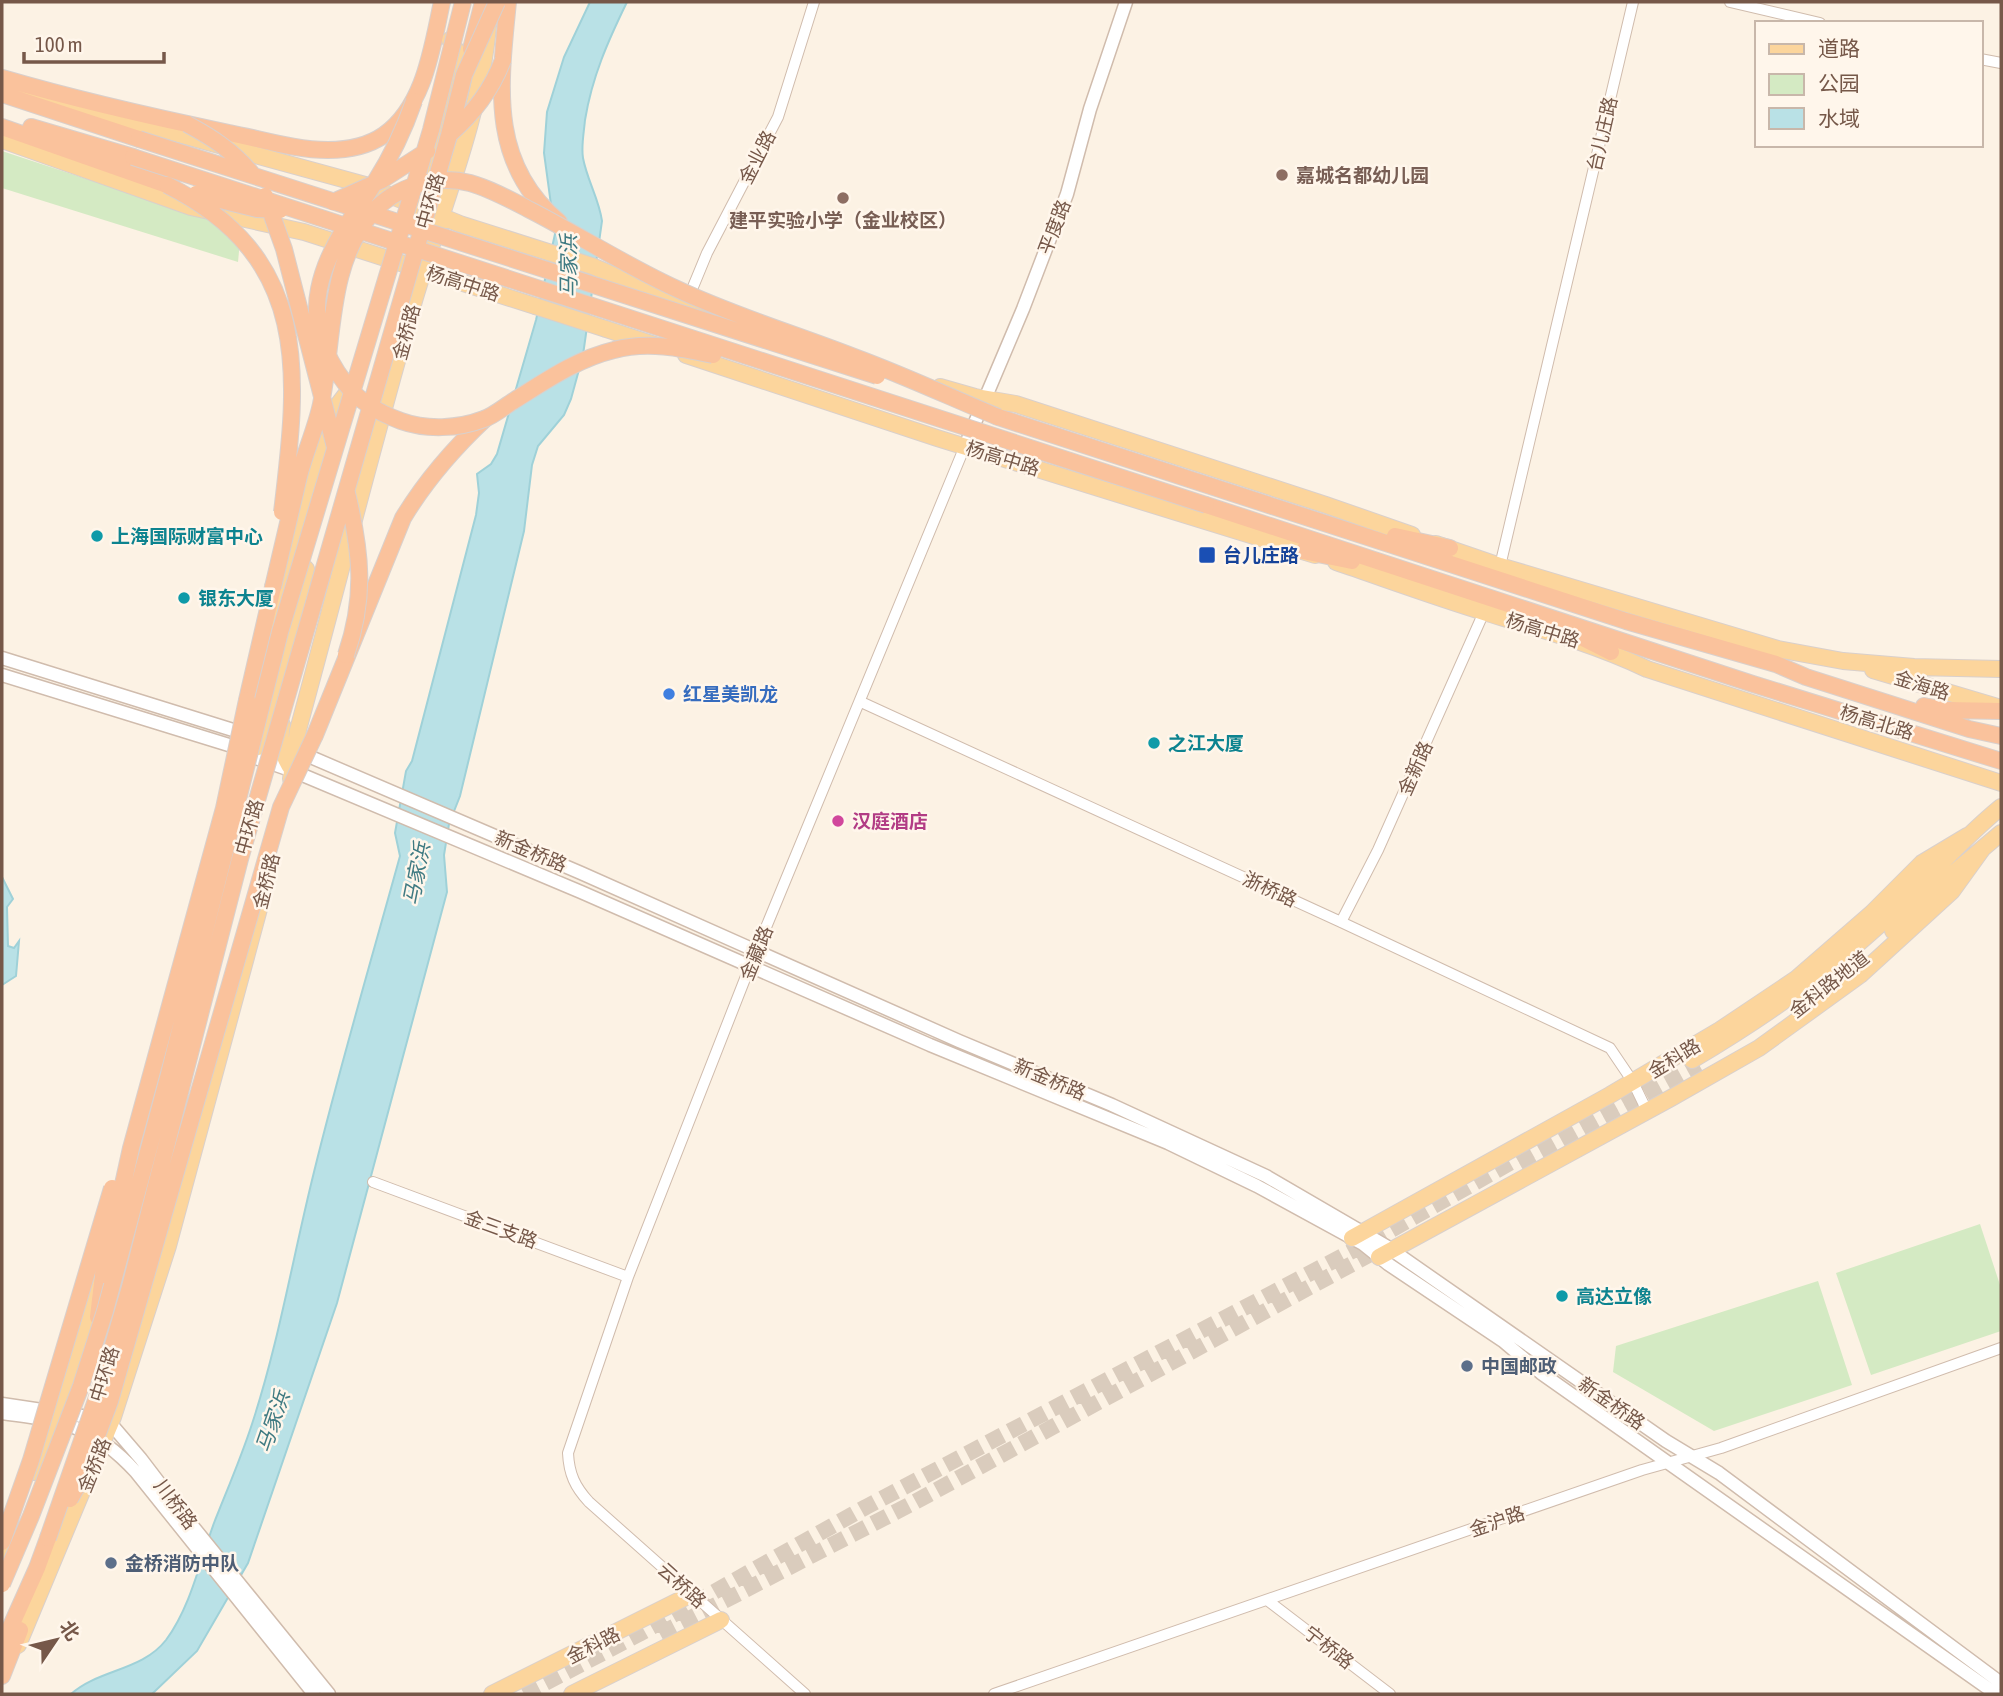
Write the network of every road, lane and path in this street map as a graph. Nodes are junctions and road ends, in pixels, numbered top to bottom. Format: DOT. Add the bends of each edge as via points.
graph roads {
  1 [pos="442,2"];
  2 [pos="455,2"];
  3 [pos="463,2"];
  4 [pos="483,2"];
  5 [pos="491,2"];
  6 [pos="497,2"];
  7 [pos="508,2"];
  8 [pos="814,2"];
  9 [pos="1126,2"];
  10 [pos="1633,2"];
  11 [pos="1730,2"];
  12 [pos="1811,21"];
  13 [pos="1982,59"];
  14 [pos="503,60"];
  15 [pos="2001,63"];
  16 [pos="483,65"];
  17 [pos="464,75"];
  18 [pos="2,78"];
  19 [pos="2,85"];
  20 [pos="2,94"];
  21 [pos="414,102"];
  22 [pos="2,118"];
  23 [pos="187,124"];
  24 [pos="2,127"];
  25 [pos="2,140"];
  26 [pos="167,185"];
  27 [pos="413,205"];
  28 [pos="442,216"];
  29 [pos="566,228"];
  30 [pos="387,258"];
  31 [pos="405,264"];
  32 [pos="424,270"];
  33 [pos="685,306"];
  34 [pos="349,389"];
  35 [pos="986,398"];
  36 [pos="910,409"];
  37 [pos="998,417"];
  38 [pos="485,419"];
  39 [pos="382,420"];
  40 [pos="965,446"];
  41 [pos="1292,512"];
  42 [pos="1450,548"];
  43 [pos="1303,551"];
  44 [pos="1502,559"];
  45 [pos="1428,577"];
  46 [pos="273,587"];
  47 [pos="301,591"];
  48 [pos="1525,608"];
  49 [pos="1484,612"];
  50 [pos="1611,652"];
  51 [pos="275,654"];
  52 [pos="346,655"];
  53 [pos="2,658"];
  54 [pos="1843,661"];
  55 [pos="2001,669"];
  56 [pos="2,676"];
  57 [pos="1806,677"];
  58 [pos="1753,684"];
  59 [pos="860,702"];
  60 [pos="2001,709"];
  61 [pos="2001,736"];
  62 [pos="253,737"];
  63 [pos="288,748"];
  64 [pos="253,757"];
  65 [pos="2001,761"];
  66 [pos="293,771"];
  67 [pos="2001,783"];
  68 [pos="2001,807"];
  69 [pos="224,808"];
  70 [pos="2001,834"];
  71 [pos="1967,836"];
  72 [pos="1983,848"];
  73 [pos="1937,878"];
  74 [pos="1341,922"];
  75 [pos="757,952"];
  76 [pos="750,966"];
  77 [pos="1697,1065"];
  78 [pos="1633,1082"];
  79 [pos="1647,1111"];
  80 [pos="131,1147"];
  81 [pos="373,1182"];
  82 [pos="1357,1235"];
  83 [pos="1386,1254"];
  84 [pos="628,1277"];
  85 [pos="95,1342"];
  86 [pos="2001,1348"];
  87 [pos="2,1404"];
  88 [pos="2,1413"];
  89 [pos="54,1416"];
  90 [pos="111,1424"];
  91 [pos="104,1441"];
  92 [pos="1690,1456"];
  93 [pos="1669,1462"];
  94 [pos="569,1468"];
  95 [pos="182,1521"];
  96 [pos="48,1538"];
  97 [pos="2,1542"];
  98 [pos="2,1558"];
  99 [pos="37,1568"];
  100 [pos="2,1584"];
  101 [pos="692,1594"];
  102 [pos="1267,1600"];
  103 [pos="262,1620"];
  104 [pos="721,1620"];
  105 [pos="2,1646"];
  106 [pos="3,1677"];
  107 [pos="2001,1683"];
  108 [pos="314,1694"];
  109 [pos="329,1694"];
  110 [pos="492,1694"];
  111 [pos="572,1694"];
  112 [pos="805,1694"];
  113 [pos="994,1694"];
  114 [pos="1390,1694"];
  115 [pos="1996,1694"];
  1 -- 21 [label="highway"];
  2 -- 27 [label="main road" via="447,35 459,65"];
  3 -- 51 [label="highway, 中环路, bridge" via="431,130"];
  4 -- 17 [label="highway, 中环路, bridge"];
  5 -- 16 [label="main road, 金桥路"];
  6 -- 17 [label="highway, bridge"];
  7 -- 14 [label="highway"];
  7 -- 16 [label="main road, 金桥路"];
  8 -- 33 [label="street, 金业路" via="778,117 707,253"];
  9 -- 35 [label="street, 平度路" via="1067,194"];
  10 -- 44 [label="street, 台儿庄路"];
  11 -- 12 [label="street"];
  13 -- 15 [label="street"];
  14 -- 26 [label="highway, bridge" via="489,91 453,131 382,180 346,198 288,211 257,209"];
  14 -- 29 [label="highway, bridge" via="501,94 508,149 532,195"];
  16 -- 28 [label="main road, 金桥路"];
  17 -- 96 [label="highway, 中环路, bridge" via="240,859 126,1299"];
  18 -- 23 [label="highway"];
  19 -- 27 [label="main road" via="365,185"];
  20 -- 37 [label="highway, 杨高中路, bridge"];
  21 -- 23 [label="highway, bridge" via="384,135 349,149 308,149"];
  21 -- 38 [label="highway, bridge" via="391,155 324,268 318,292 321,340 332,366 352,392 379,413 411,425 434,427"];
  22 -- 36 [label="highway, 杨高中路, bridge"];
  23 -- 52 [label="highway, bridge" via="221,143 253,174 281,239 360,556 359,608"];
  24 -- 26 [label="highway"];
  25 -- 30 [label="main road, 杨高中路" via="191,207 304,232"];
  26 -- 46 [label="highway, bridge" via="205,206 240,235 270,278 279,304 293,379"];
  27 -- 28 [label="main road"];
  27 -- 30 [label="main road, 金桥路"];
  27 -- 31 [label="main road"];
  27 -- 32 [label="main road" via="416,253"];
  28 -- 32 [label="main road, 金桥路"];
  28 -- 33 [label="main road" via="613,275"];
  29 -- 37 [label="highway, bridge" via="703,301"];
  29 -- 46 [label="highway, bridge" via="492,190 442,180 390,196 372,213 358,232 340,279 321,405 299,474"];
  30 -- 31 [label="main road, 杨高中路"];
  30 -- 34 [label="main road, 金桥路"];
  31 -- 32 [label="main road, 杨高中路"];
  31 -- 39 [label="main road" via="374,380"];
  32 -- 39 [label="main road, 金桥路"];
  32 -- 40 [label="main road, 杨高中路, bridge"];
  33 -- 35 [label="main road"];
  34 -- 47 [label="main road, 金桥路" via="342,437"];
  34 -- 62 [label="main road, 金桥路" via="328,425"];
  35 -- 40 [label="street, 平度路"];
  35 -- 42 [label="main road" via="1016,404"];
  36 -- 38 [label="highway, bridge" via="738,360 642,346 616,349 574,365"];
  36 -- 45 [label="highway, 杨高中路, bridge"];
  37 -- 41 [label="highway, 杨高中路"];
  38 -- 52 [label="highway, bridge" via="420,489 403,518"];
  39 -- 63 [label="main road, 金桥路" via="298,730"];
  40 -- 43 [label="main road, 杨高中路"];
  40 -- 59 [label="street, 金藏路"];
  41 -- 42 [label="highway"];
  41 -- 57 [label="highway, 杨高中路"];
  42 -- 44 [label="main road"];
  43 -- 45 [label="highway"];
  43 -- 49 [label="main road, 杨高中路"];
  44 -- 54 [label="main road" via="1778,649"];
  45 -- 48 [label="highway, 杨高中路"];
  46 -- 69 [label="highway, bridge"];
  47 -- 62 [label="main road, 金桥路"];
  47 -- 63 [label="main road" via="307,630 280,733"];
  48 -- 50 [label="highway"];
  48 -- 58 [label="highway, 杨高中路"];
  49 -- 50 [label="main road, 杨高中路"];
  49 -- 74 [label="street, 金新路"];
  50 -- 67 [label="main road, 杨高中路" via="1647,669"];
  51 -- 69 [label="highway, bridge"];
  51 -- 85 [label="highway, 中环路, bridge" via="166,1087"];
  52 -- 96 [label="highway, bridge" via="281,807 110,1401 80,1481"];
  53 -- 62 [label="street, 新金桥路"];
  54 -- 55 [label="main road"];
  54 -- 60 [label="main road, 金海路"];
  56 -- 64 [label="street, 新金桥路" via="232,746"];
  57 -- 60 [label="highway, 杨高北路" via="1946,710"];
  57 -- 61 [label="highway"];
  58 -- 65 [label="highway, 杨高北路"];
  59 -- 74 [label="street, 浙桥路"];
  59 -- 75 [label="street, 金藏路"];
  62 -- 63 [label="street, 新金桥路"];
  62 -- 64 [label="main road"];
  63 -- 66 [label="main road" via="284,759"];
  63 -- 75 [label="street, 新金桥路"];
  64 -- 66 [label="street, 新金桥路"];
  64 -- 89 [label="main road" via="138,1153"];
  66 -- 76 [label="street, 新金桥路"];
  66 -- 90 [label="main road, 金桥路" via="167,1246"];
  68 -- 71 [label="main road, 金科路"];
  69 -- 80 [label="highway, bridge"];
  70 -- 72 [label="main road, 金科路"];
  71 -- 73 [label="main road, 金科路"];
  71 -- 78 [label="main road, 金科路" via="1922,863 1796,979"];
  72 -- 73 [label="main road, 金科路"];
  72 -- 79 [label="main road, 金科路" via="1952,891 1860,975 1759,1048"];
  73 -- 77 [label="main road, 金科路地道" via="1890,933 1835,982 1765,1032"];
  74 -- 78 [label="street, 浙桥路" via="1610,1048"];
  75 -- 76 [label="street, 金藏路"];
  75 -- 82 [label="street, 新金桥路" via="1254,1170"];
  76 -- 82 [label="street, 新金桥路" via="1168,1143"];
  76 -- 84 [label="street, 金藏路"];
  78 -- 79 [label="street, 浙桥路"];
  78 -- 82 [label="main road, 金科路"];
  79 -- 83 [label="main road, 金科路"];
  80 -- 85 [label="highway, bridge" via="103,1275"];
  80 -- 97 [label="highway, bridge" via="113,1187"];
  81 -- 84 [label="street, 金三支路"];
  82 -- 83 [label="street, 新金桥路"];
  83 -- 92 [label="street, 新金桥路"];
  83 -- 93 [label="street, 新金桥路" via="1541,1373"];
  84 -- 94 [label="street, 金藏路" via="572,1440"];
  85 -- 100 [label="highway, 中环路, bridge"];
  86 -- 92 [label="street, 金沪路"];
  87 -- 89 [label="street"];
  88 -- 89 [label="street"];
  89 -- 90 [label="street"];
  89 -- 91 [label="street, 川桥路"];
  89 -- 98 [label="main road"];
  90 -- 91 [label="main road, 金桥路"];
  90 -- 95 [label="street, 川桥路" via="142,1459"];
  91 -- 95 [label="street, 川桥路"];
  91 -- 106 [label="main road, 金桥路"];
  92 -- 93 [label="street, 金沪路"];
  92 -- 107 [label="street, 新金桥路"];
  93 -- 102 [label="street, 金沪路"];
  93 -- 115 [label="street, 新金桥路"];
  94 -- 101 [label="street, 云桥路" via="589,1502"];
  95 -- 103 [label="street, 川桥路"];
  96 -- 99 [label="highway, 中环路"];
  99 -- 105 [label="highway, 中环路"];
  99 -- 106 [label="highway"];
  101 -- 104 [label="street, 云桥路"];
  101 -- 110 [label="main road, 金科路"];
  102 -- 113 [label="street, 金沪路"];
  102 -- 114 [label="street, 宁桥路"];
  103 -- 108 [label="street, 川桥路"];
  103 -- 109 [label="street, 川桥路"];
  104 -- 111 [label="main road, 金科路"];
  104 -- 112 [label="street, 云桥路"];
}
